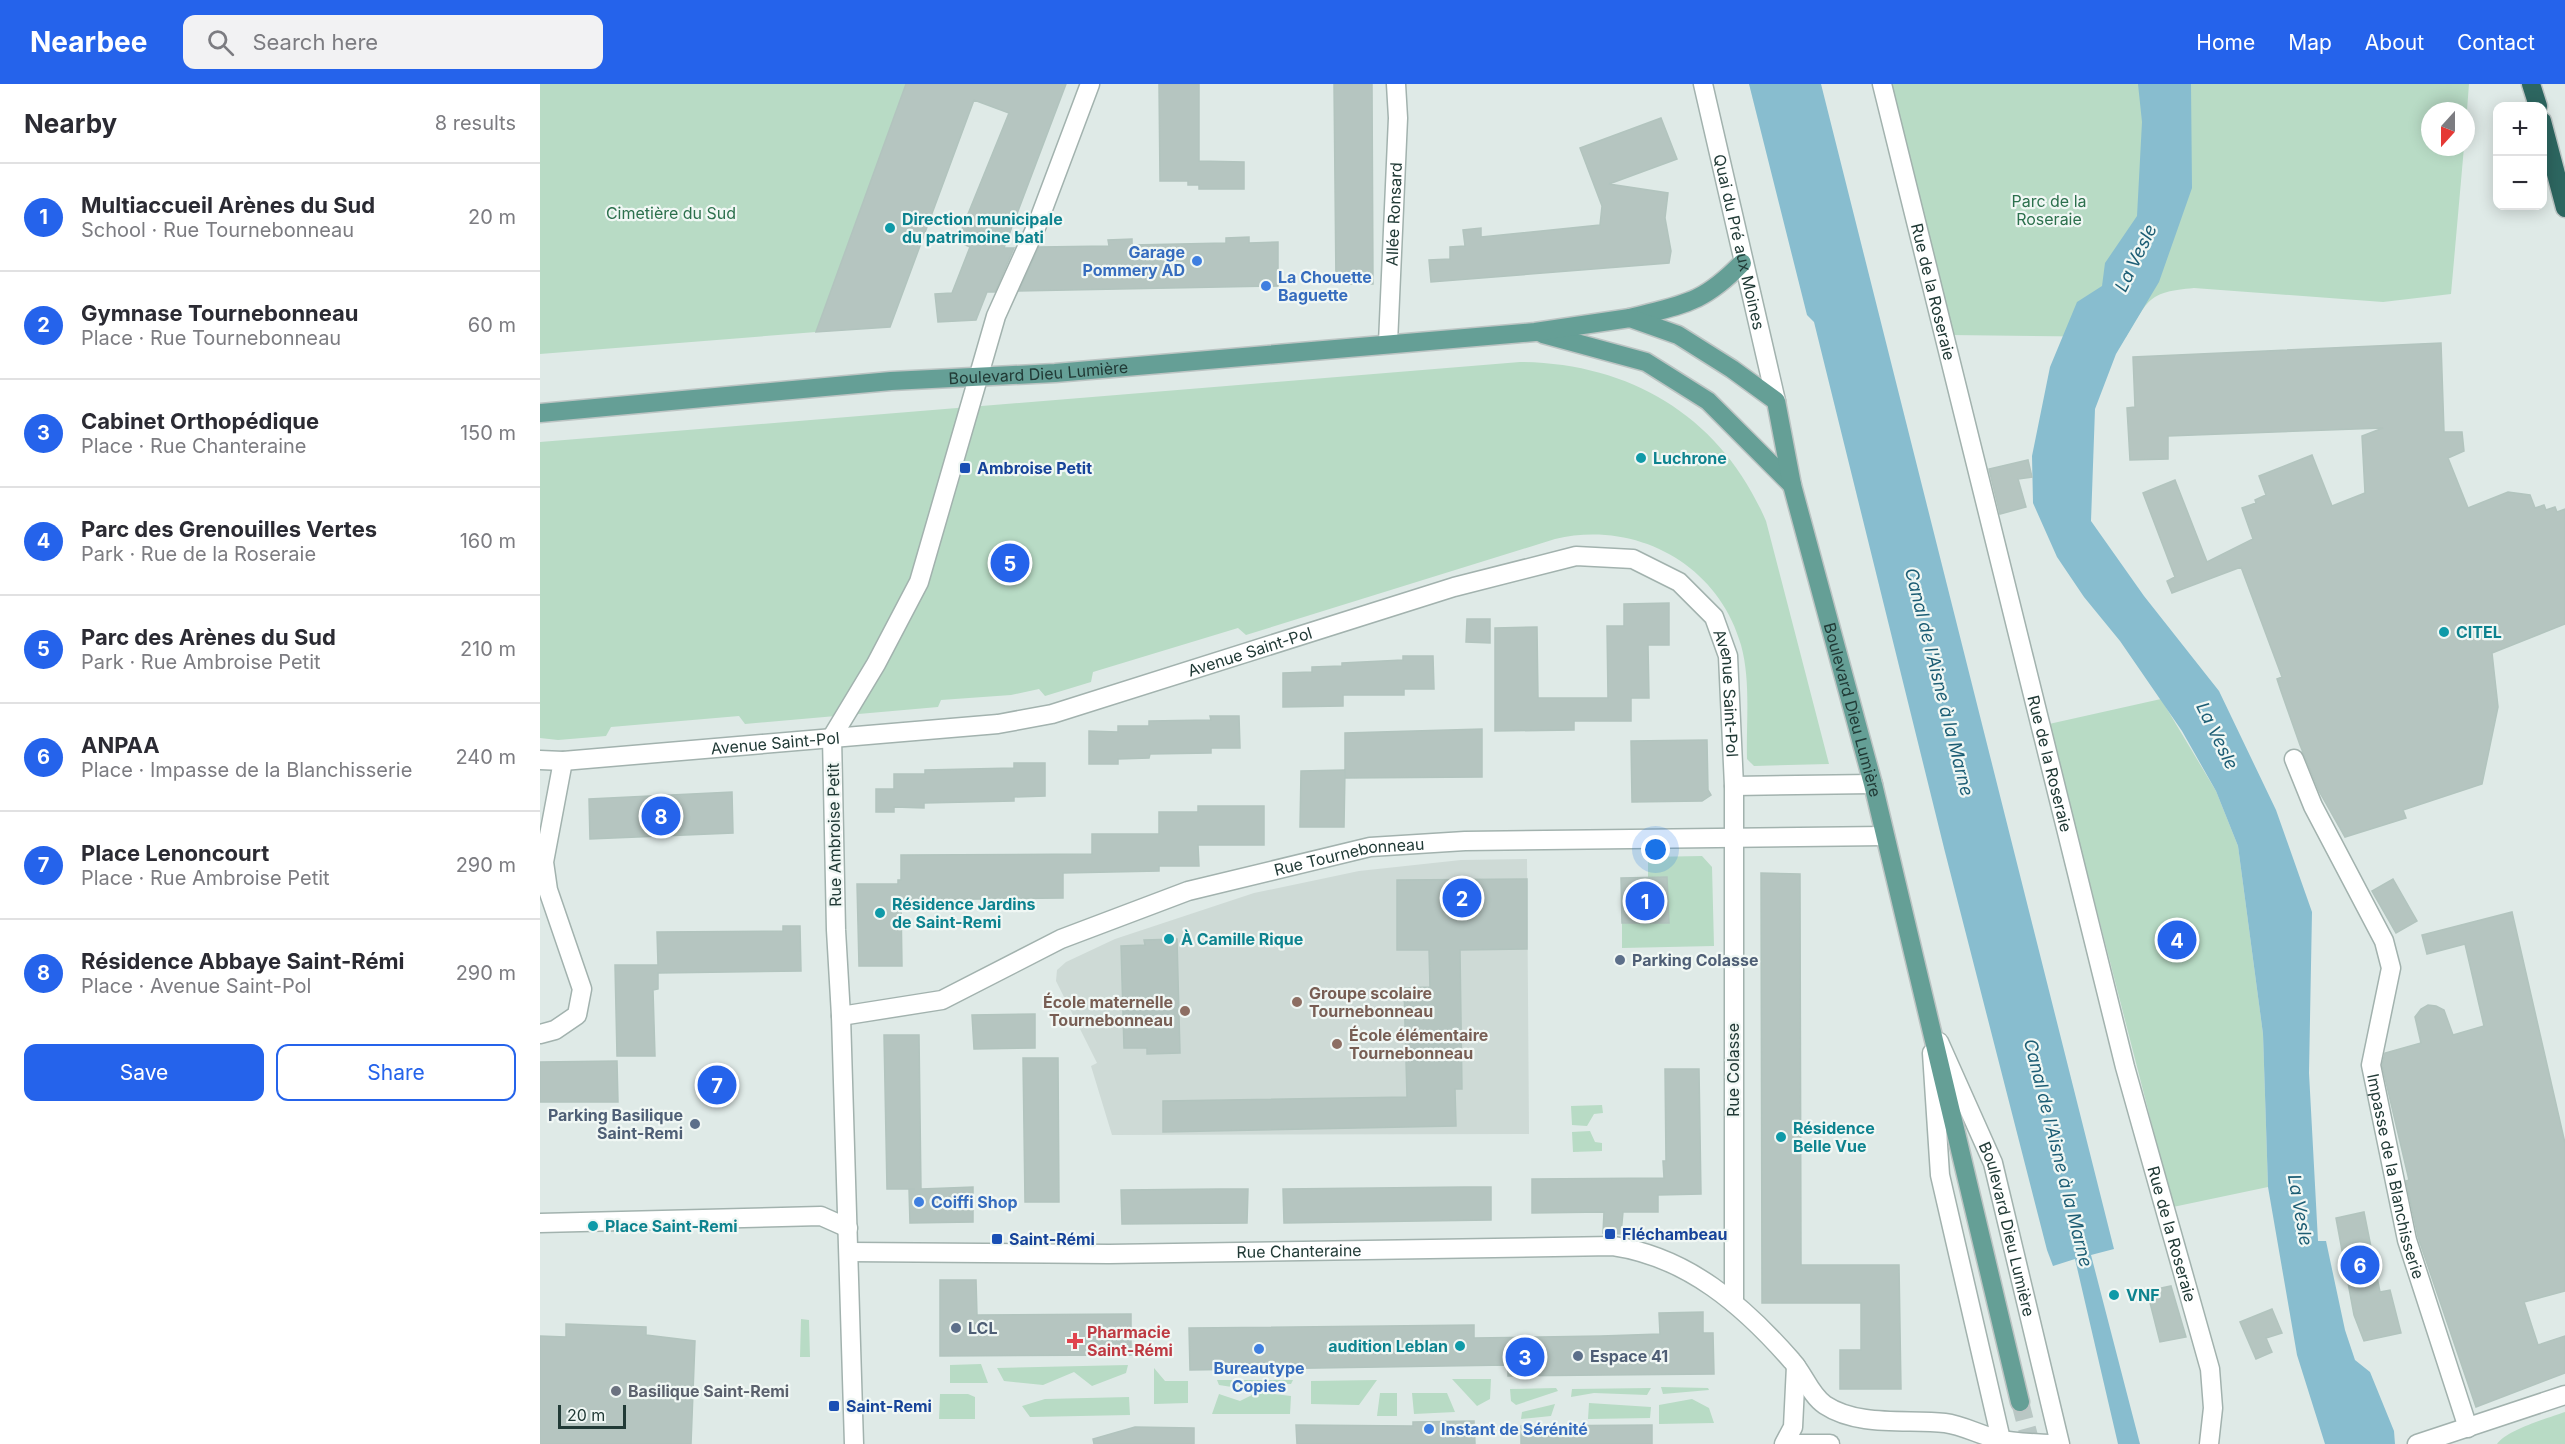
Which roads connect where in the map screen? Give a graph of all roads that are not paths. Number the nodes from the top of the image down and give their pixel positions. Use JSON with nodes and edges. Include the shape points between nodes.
{"nodes":[{"id":1,"x":1090,"y":84,"type":"edge"},
{"id":2,"x":1396,"y":84,"type":"edge"},
{"id":3,"x":1703,"y":84,"type":"edge"},
{"id":4,"x":1882,"y":84,"type":"edge"},
{"id":5,"x":2531,"y":84,"type":"edge"},
{"id":6,"x":2537,"y":102,"type":"edge"},
{"id":7,"x":2547,"y":140,"type":"edge"},
{"id":8,"x":2565,"y":208,"type":"edge"},
{"id":9,"x":1742,"y":263,"type":"junction"},
{"id":10,"x":1630,"y":318,"type":"junction"},
{"id":11,"x":1535,"y":332,"type":"junction"},
{"id":12,"x":1388,"y":343,"type":"junction"},
{"id":13,"x":978,"y":377,"type":"junction"},
{"id":14,"x":1776,"y":401,"type":"junction"},
{"id":15,"x":540,"y":413,"type":"edge"},
{"id":16,"x":1792,"y":485,"type":"junction"},
{"id":17,"x":832,"y":737,"type":"junction"},
{"id":18,"x":2294,"y":759,"type":"dead end"},
{"id":19,"x":540,"y":760,"type":"edge"},
{"id":20,"x":563,"y":761,"type":"junction"},
{"id":21,"x":1873,"y":784,"type":"junction"},
{"id":22,"x":1734,"y":786,"type":"junction"},
{"id":23,"x":1885,"y":836,"type":"junction"},
{"id":24,"x":1732,"y":837,"type":"junction"},
{"id":25,"x":542,"y":861,"type":"edge"},
{"id":26,"x":842,"y":1016,"type":"junction"},
{"id":27,"x":1930,"y":1021,"type":"junction"},
{"id":28,"x":540,"y":1034,"type":"edge"},
{"id":29,"x":540,"y":1223,"type":"edge"},
{"id":30,"x":848,"y":1228,"type":"junction"},
{"id":31,"x":849,"y":1252,"type":"junction"},
{"id":32,"x":1734,"y":1303,"type":"junction"},
{"id":33,"x":1796,"y":1366,"type":"junction"},
{"id":34,"x":2565,"y":1395,"type":"edge"},
{"id":35,"x":2020,"y":1401,"type":"tunnel mouth"},
{"id":36,"x":2468,"y":1428,"type":"junction"},
{"id":37,"x":1996,"y":1443,"type":"edge"},
{"id":38,"x":854,"y":1444,"type":"edge"},
{"id":39,"x":1792,"y":1444,"type":"edge"},
{"id":40,"x":1830,"y":1444,"type":"edge"},
{"id":41,"x":2051,"y":1444,"type":"edge"},
{"id":42,"x":2060,"y":1444,"type":"edge"},
{"id":43,"x":2209,"y":1444,"type":"edge"},
{"id":44,"x":2417,"y":1444,"type":"edge"}],
"edges":[{"from":1,"to":13,"type":"street","via":[[1037,225],[996,316]]},
{"from":2,"to":12,"type":"street","name":"Allée Ronsard","via":[[1398,118]]},
{"from":3,"to":9,"type":"street","name":"Quai du Pré aux Moines"},
{"from":4,"to":43,"type":"street","name":"Rue de la Roseraie","via":[[2125,1066],[2210,1369],[2213,1408]]},
{"from":5,"to":6,"type":"highway"},
{"from":7,"to":8,"type":"highway"},
{"from":9,"to":10,"type":"main road","name":"Boulevard Dieu Lumière","via":[[1707,295]]},
{"from":9,"to":14,"type":"street","name":"Quai du Pré aux Moines"},
{"from":10,"to":11,"type":"main road","name":"Boulevard Dieu Lumière"},
{"from":10,"to":14,"type":"main road","via":[[1678,335]]},
{"from":11,"to":12,"type":"main road","name":"Boulevard Dieu Lumière"},
{"from":11,"to":16,"type":"main road","via":[[1646,362],[1708,401]]},
{"from":12,"to":13,"type":"main road","name":"Boulevard Dieu Lumière"},
{"from":13,"to":15,"type":"main road","name":"Boulevard Dieu Lumière","via":[[891,381]]},
{"from":13,"to":17,"type":"street","via":[[919,582]]},
{"from":14,"to":16,"type":"main road","name":"Boulevard Dieu Lumière"},
{"from":16,"to":21,"type":"main road","name":"Boulevard Dieu Lumière"},
{"from":17,"to":20,"type":"street","name":"Avenue Saint-Pol"},
{"from":17,"to":22,"type":"street","name":"Avenue Saint-Pol","via":[[998,724],[1052,714],[1454,587],[1588,556],[1633,559],[1680,582],[1714,617],[1728,656]]},
{"from":17,"to":26,"type":"street","name":"Rue Ambroise Petit"},
{"from":18,"to":36,"type":"street","name":"Impasse de la Blanchisserie","via":[[2313,806],[2384,941],[2391,968],[2371,1065],[2408,1240]]},
{"from":19,"to":20,"type":"street","name":"Avenue Saint-Pol"},
{"from":20,"to":25,"type":"street"},
{"from":21,"to":22,"type":"street"},
{"from":21,"to":23,"type":"main road","name":"Boulevard Dieu Lumière"},
{"from":22,"to":24,"type":"street","name":"Avenue Saint-Pol"},
{"from":23,"to":24,"type":"street","name":"Rue Tournebonneau"},
{"from":23,"to":27,"type":"main road","name":"Boulevard Dieu Lumière"},
{"from":24,"to":26,"type":"street","name":"Rue Tournebonneau","via":[[1465,840],[1370,847],[1184,892],[1061,939],[942,1000]]},
{"from":24,"to":32,"type":"street","name":"Rue Colasse"},
{"from":25,"to":28,"type":"street","via":[[582,988],[577,1015],[555,1030]]},
{"from":26,"to":30,"type":"street","name":"Rue Ambroise Petit"},
{"from":27,"to":35,"type":"main road","name":"Boulevard Dieu Lumière"},
{"from":27,"to":37,"type":"street","name":"Boulevard Dieu Lumière","via":[[1940,1175]]},
{"from":27,"to":42,"type":"street","name":"Boulevard Dieu Lumière","via":[[1993,1162]]},
{"from":29,"to":30,"type":"street","via":[[821,1216]]},
{"from":30,"to":31,"type":"street","name":"Rue Ambroise Petit"},
{"from":31,"to":32,"type":"street","name":"Rue Chanteraine","via":[[1109,1254],[1613,1246],[1633,1249],[1685,1269]]},
{"from":31,"to":38,"type":"street","name":"Rue Ambroise Petit"},
{"from":32,"to":33,"type":"street","name":"Rue Chanteraine","via":[[1768,1333]]},
{"from":33,"to":37,"type":"street","name":"Rue Chanteraine","via":[[1824,1405],[1853,1417],[1948,1424]]},
{"from":33,"to":39,"type":"street"},
{"from":34,"to":36,"type":"street"},
{"from":36,"to":44,"type":"street"},
{"from":37,"to":41,"type":"street","name":"Rue Chanteraine"},
{"from":39,"to":40,"type":"street"}]}
